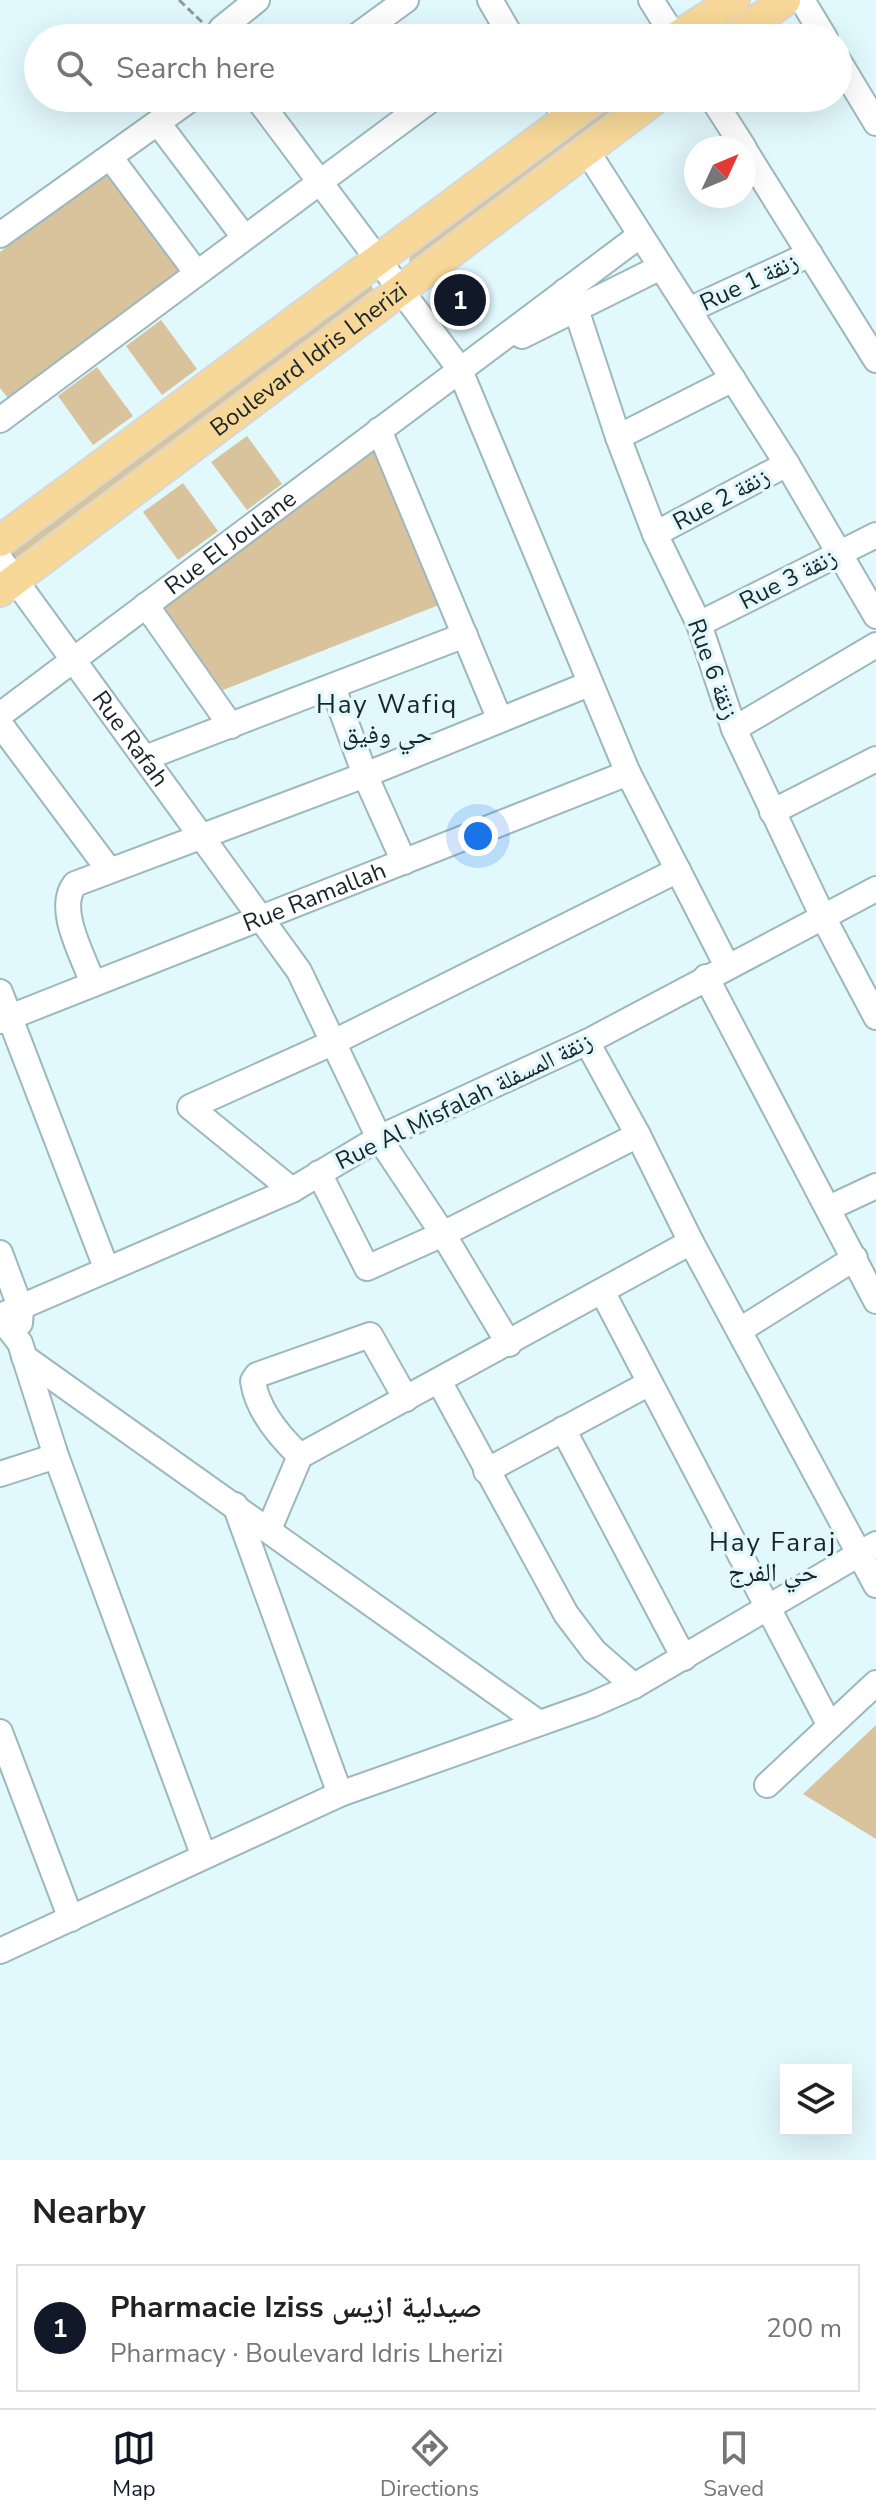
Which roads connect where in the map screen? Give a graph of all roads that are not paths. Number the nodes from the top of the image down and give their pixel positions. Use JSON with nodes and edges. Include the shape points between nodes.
{"nodes":[{"id":1,"x":257,"y":0,"type":"edge"},
{"id":2,"x":406,"y":0,"type":"edge"},
{"id":3,"x":490,"y":0,"type":"edge"},
{"id":4,"x":651,"y":0,"type":"edge"},
{"id":5,"x":785,"y":0,"type":"edge"},
{"id":6,"x":802,"y":0,"type":"edge"},
{"id":7,"x":716,"y":5,"type":"edge"},
{"id":8,"x":231,"y":24,"type":"edge"},
{"id":9,"x":373,"y":24,"type":"edge"},
{"id":10,"x":504,"y":24,"type":"edge"},
{"id":11,"x":666,"y":24,"type":"edge"},
{"id":12,"x":692,"y":24,"type":"edge"},
{"id":13,"x":753,"y":24,"type":"edge"},
{"id":14,"x":817,"y":24,"type":"edge"},
{"id":15,"x":852,"y":83,"type":"edge"},
{"id":16,"x":173,"y":112,"type":"edge"},
{"id":17,"x":272,"y":112,"type":"edge"},
{"id":18,"x":414,"y":112,"type":"edge"},
{"id":19,"x":555,"y":112,"type":"edge"},
{"id":20,"x":638,"y":112,"type":"edge"},
{"id":21,"x":721,"y":112,"type":"edge"},
{"id":22,"x":158,"y":123,"type":"junction"},
{"id":23,"x":876,"y":123,"type":"edge"},
{"id":24,"x":736,"y":136,"type":"edge"},
{"id":25,"x":587,"y":151,"type":"junction"},
{"id":26,"x":110,"y":157,"type":"junction"},
{"id":27,"x":756,"y":167,"type":"edge"},
{"id":28,"x":318,"y":181,"type":"junction"},
{"id":29,"x":0,"y":235,"type":"edge"},
{"id":30,"x":639,"y":236,"type":"junction"},
{"id":31,"x":244,"y":237,"type":"junction"},
{"id":32,"x":810,"y":254,"type":"junction"},
{"id":33,"x":380,"y":259,"type":"junction"},
{"id":34,"x":659,"y":268,"type":"junction"},
{"id":35,"x":196,"y":272,"type":"junction"},
{"id":36,"x":404,"y":290,"type":"junction"},
{"id":37,"x":571,"y":300,"type":"junction"},
{"id":38,"x":689,"y":310,"type":"junction"},
{"id":39,"x":867,"y":325,"type":"edge"},
{"id":40,"x":876,"y":360,"type":"edge"},
{"id":41,"x":459,"y":368,"type":"junction"},
{"id":42,"x":733,"y":379,"type":"junction"},
{"id":43,"x":2,"y":413,"type":"edge"},
{"id":44,"x":379,"y":430,"type":"junction"},
{"id":45,"x":618,"y":437,"type":"junction"},
{"id":46,"x":787,"y":464,"type":"junction"},
{"id":47,"x":655,"y":534,"type":"junction"},
{"id":48,"x":876,"y":535,"type":"edge"},
{"id":49,"x":0,"y":541,"type":"edge"},
{"id":50,"x":841,"y":552,"type":"junction"},
{"id":51,"x":5,"y":577,"type":"edge"},
{"id":52,"x":146,"y":605,"type":"junction"},
{"id":53,"x":876,"y":616,"type":"edge"},
{"id":54,"x":699,"y":624,"type":"junction"},
{"id":55,"x":465,"y":635,"type":"junction"},
{"id":56,"x":876,"y":645,"type":"edge"},
{"id":57,"x":74,"y":661,"type":"junction"},
{"id":58,"x":589,"y":684,"type":"junction"},
{"id":59,"x":333,"y":687,"type":"junction"},
{"id":60,"x":0,"y":715,"type":"edge"},
{"id":61,"x":500,"y":720,"type":"junction"},
{"id":62,"x":0,"y":724,"type":"edge"},
{"id":63,"x":231,"y":726,"type":"junction"},
{"id":64,"x":734,"y":729,"type":"junction"},
{"id":65,"x":145,"y":758,"type":"junction"},
{"id":66,"x":876,"y":759,"type":"edge"},
{"id":67,"x":628,"y":773,"type":"junction"},
{"id":68,"x":365,"y":775,"type":"junction"},
{"id":69,"x":772,"y":812,"type":"junction"},
{"id":70,"x":201,"y":835,"type":"junction"},
{"id":71,"x":404,"y":862,"type":"junction"},
{"id":72,"x":109,"y":870,"type":"junction"},
{"id":73,"x":678,"y":870,"type":"junction"},
{"id":74,"x":876,"y":889,"type":"edge"},
{"id":75,"x":822,"y":915,"type":"junction"},
{"id":76,"x":261,"y":919,"type":"junction"},
{"id":77,"x":716,"y":971,"type":"junction"},
{"id":78,"x":93,"y":984,"type":"junction"},
{"id":79,"x":0,"y":992,"type":"edge"},
{"id":80,"x":876,"y":1017,"type":"edge"},
{"id":81,"x":5,"y":1019,"type":"edge"},
{"id":82,"x":587,"y":1042,"type":"junction"},
{"id":83,"x":332,"y":1043,"type":"junction"},
{"id":84,"x":638,"y":1135,"type":"junction"},
{"id":85,"x":379,"y":1138,"type":"junction"},
{"id":86,"x":319,"y":1173,"type":"junction"},
{"id":87,"x":876,"y":1186,"type":"edge"},
{"id":88,"x":292,"y":1190,"type":"junction"},
{"id":89,"x":829,"y":1208,"type":"junction"},
{"id":90,"x":443,"y":1234,"type":"junction"},
{"id":91,"x":691,"y":1242,"type":"junction"},
{"id":92,"x":0,"y":1253,"type":"edge"},
{"id":93,"x":855,"y":1258,"type":"junction"},
{"id":94,"x":107,"y":1270,"type":"junction"},
{"id":95,"x":603,"y":1293,"type":"junction"},
{"id":96,"x":876,"y":1301,"type":"edge"},
{"id":97,"x":7,"y":1314,"type":"edge"},
{"id":98,"x":740,"y":1330,"type":"junction"},
{"id":99,"x":509,"y":1344,"type":"junction"},
{"id":100,"x":22,"y":1350,"type":"junction"},
{"id":101,"x":439,"y":1381,"type":"junction"},
{"id":102,"x":648,"y":1384,"type":"junction"},
{"id":103,"x":406,"y":1399,"type":"junction"},
{"id":104,"x":563,"y":1429,"type":"junction"},
{"id":105,"x":56,"y":1456,"type":"junction"},
{"id":106,"x":300,"y":1456,"type":"junction"},
{"id":107,"x":486,"y":1471,"type":"junction"},
{"id":108,"x":0,"y":1474,"type":"edge"},
{"id":109,"x":235,"y":1505,"type":"junction"},
{"id":110,"x":269,"y":1529,"type":"junction"},
{"id":111,"x":868,"y":1549,"type":"edge"},
{"id":112,"x":876,"y":1585,"type":"edge"},
{"id":113,"x":767,"y":1609,"type":"junction"},
{"id":114,"x":684,"y":1658,"type":"junction"},
{"id":115,"x":876,"y":1683,"type":"edge"},
{"id":116,"x":634,"y":1686,"type":"junction"},
{"id":117,"x":539,"y":1723,"type":"junction"},
{"id":118,"x":830,"y":1726,"type":"junction"},
{"id":119,"x":1,"y":1740,"type":"edge"},
{"id":120,"x":767,"y":1785,"type":"dead end"},
{"id":121,"x":340,"y":1794,"type":"junction"},
{"id":122,"x":203,"y":1854,"type":"junction"},
{"id":123,"x":71,"y":1919,"type":"junction"},
{"id":124,"x":0,"y":1951,"type":"edge"}],
"edges":[{"from":1,"to":8,"type":"street"},
{"from":2,"to":9,"type":"street"},
{"from":3,"to":10,"type":"street"},
{"from":4,"to":11,"type":"street"},
{"from":5,"to":13,"type":"main road"},
{"from":6,"to":14,"type":"street"},
{"from":7,"to":12,"type":"main road"},
{"from":15,"to":23,"type":"street"},
{"from":16,"to":22,"type":"street"},
{"from":17,"to":28,"type":"street"},
{"from":18,"to":28,"type":"street"},
{"from":19,"to":33,"type":"main road","name":"Boulevard Idris Lherizi"},
{"from":20,"to":25,"type":"main road","name":"Boulevard Idris Lherizi"},
{"from":21,"to":24,"type":"street"},
{"from":22,"to":26,"type":"street"},
{"from":22,"to":31,"type":"street"},
{"from":25,"to":30,"type":"street"},
{"from":25,"to":36,"type":"main road","name":"Boulevard Idris Lherizi"},
{"from":26,"to":29,"type":"street"},
{"from":26,"to":35,"type":"street"},
{"from":27,"to":32,"type":"street"},
{"from":28,"to":31,"type":"street"},
{"from":28,"to":33,"type":"street"},
{"from":30,"to":34,"type":"street"},
{"from":30,"to":37,"type":"street"},
{"from":31,"to":35,"type":"street"},
{"from":32,"to":38,"type":"street","name":"Rue 1 زنقة"},
{"from":32,"to":39,"type":"street"},
{"from":33,"to":36,"type":"street"},
{"from":33,"to":49,"type":"main road","name":"Boulevard Idris Lherizi"},
{"from":34,"to":37,"type":"street"},
{"from":34,"to":38,"type":"street"},
{"from":35,"to":43,"type":"street"},
{"from":36,"to":41,"type":"street"},
{"from":36,"to":51,"type":"main road","name":"Boulevard Idris Lherizi"},
{"from":37,"to":41,"type":"street","name":"Rue El Joulane"},
{"from":37,"to":45,"type":"street","name":"Rue 6 زنقة"},
{"from":38,"to":42,"type":"street"},
{"from":39,"to":40,"type":"street"},
{"from":41,"to":44,"type":"street","name":"Rue El Joulane"},
{"from":41,"to":58,"type":"street"},
{"from":42,"to":45,"type":"street"},
{"from":42,"to":46,"type":"street"},
{"from":44,"to":52,"type":"street","name":"Rue El Joulane"},
{"from":44,"to":55,"type":"street"},
{"from":45,"to":47,"type":"street","name":"Rue 6 زنقة"},
{"from":46,"to":47,"type":"street","name":"Rue 2 زنقة"},
{"from":46,"to":50,"type":"street"},
{"from":47,"to":54,"type":"street","name":"Rue 6 زنقة"},
{"from":48,"to":50,"type":"street","name":"Rue 3 زنقة"},
{"from":50,"to":53,"type":"street"},
{"from":50,"to":54,"type":"street","name":"Rue 3 زنقة"},
{"from":51,"to":57,"type":"street","name":"Rue Rafah"},
{"from":52,"to":57,"type":"street","name":"Rue El Joulane"},
{"from":52,"to":63,"type":"street"},
{"from":54,"to":64,"type":"street","name":"Rue 6 زنقة"},
{"from":55,"to":59,"type":"street"},
{"from":55,"to":61,"type":"street"},
{"from":56,"to":64,"type":"street"},
{"from":57,"to":60,"type":"street","name":"Rue El Joulane"},
{"from":57,"to":65,"type":"street","name":"Rue Rafah"},
{"from":58,"to":61,"type":"street"},
{"from":58,"to":67,"type":"street"},
{"from":59,"to":63,"type":"street"},
{"from":59,"to":68,"type":"street"},
{"from":61,"to":68,"type":"street"},
{"from":62,"to":72,"type":"street"},
{"from":63,"to":65,"type":"street"},
{"from":64,"to":69,"type":"street","name":"Rue 6 زنقة"},
{"from":65,"to":70,"type":"street","name":"Rue Rafah"},
{"from":66,"to":69,"type":"street"},
{"from":67,"to":71,"type":"street","name":"Rue Ramallah"},
{"from":67,"to":73,"type":"street"},
{"from":68,"to":70,"type":"street"},
{"from":68,"to":71,"type":"street"},
{"from":69,"to":75,"type":"street","name":"Rue 6 زنقة"},
{"from":70,"to":72,"type":"street"},
{"from":70,"to":76,"type":"street","name":"Rue Rafah"},
{"from":71,"to":76,"type":"street","name":"Rue Ramallah"},
{"from":72,"to":78,"type":"street","via":[[75,884],[67,900]]},
{"from":73,"to":77,"type":"street"},
{"from":73,"to":83,"type":"street"},
{"from":74,"to":75,"type":"street","name":"Rue Al Misfalah زنقة المسفلة"},
{"from":75,"to":77,"type":"street","name":"Rue Al Misfalah زنقة المسفلة"},
{"from":75,"to":80,"type":"street","name":"Rue 6 زنقة"},
{"from":76,"to":78,"type":"street","name":"Rue Ramallah"},
{"from":76,"to":83,"type":"street","name":"Rue Rafah","via":[[299,971]]},
{"from":77,"to":82,"type":"street","name":"Rue Al Misfalah زنقة المسفلة"},
{"from":77,"to":89,"type":"street"},
{"from":78,"to":81,"type":"street","name":"Rue Ramallah"},
{"from":79,"to":81,"type":"street"},
{"from":81,"to":94,"type":"street"},
{"from":82,"to":84,"type":"street"},
{"from":82,"to":85,"type":"street","name":"Rue Al Misfalah زنقة المسفلة"},
{"from":83,"to":85,"type":"street","name":"Rue Rafah"},
{"from":83,"to":88,"type":"street","via":[[190,1107]]},
{"from":84,"to":90,"type":"street"},
{"from":84,"to":91,"type":"street"},
{"from":85,"to":86,"type":"street","name":"Rue Al Misfalah زنقة المسفلة"},
{"from":85,"to":90,"type":"street","name":"Rue Rafah"},
{"from":86,"to":88,"type":"street","name":"Rue Al Misfalah زنقة المسفلة"},
{"from":86,"to":90,"type":"street","via":[[367,1268]]},
{"from":87,"to":89,"type":"street"},
{"from":88,"to":94,"type":"street","name":"Rue Al Misfalah زنقة المسفلة"},
{"from":89,"to":93,"type":"street"},
{"from":90,"to":99,"type":"street","name":"Rue Rafah"},
{"from":91,"to":95,"type":"street"},
{"from":91,"to":98,"type":"street"},
{"from":92,"to":97,"type":"street"},
{"from":93,"to":96,"type":"street"},
{"from":93,"to":98,"type":"street"},
{"from":94,"to":97,"type":"street","name":"Rue Al Misfalah زنقة المسفلة"},
{"from":95,"to":99,"type":"street"},
{"from":95,"to":102,"type":"street"},
{"from":97,"to":100,"type":"street"},
{"from":98,"to":111,"type":"street"},
{"from":99,"to":101,"type":"street"},
{"from":100,"to":105,"type":"street"},
{"from":100,"to":109,"type":"street"},
{"from":101,"to":103,"type":"street"},
{"from":101,"to":107,"type":"street"},
{"from":102,"to":104,"type":"street"},
{"from":102,"to":113,"type":"street"},
{"from":103,"to":106,"type":"street"},
{"from":103,"to":106,"type":"street","via":[[370,1335],[257,1375],[254,1390],[279,1436]]},
{"from":104,"to":107,"type":"street"},
{"from":104,"to":114,"type":"street"},
{"from":105,"to":108,"type":"street"},
{"from":105,"to":122,"type":"street"},
{"from":106,"to":110,"type":"street"},
{"from":107,"to":116,"type":"street","via":[[566,1614],[594,1651]]},
{"from":109,"to":110,"type":"street"},
{"from":109,"to":121,"type":"street"},
{"from":110,"to":117,"type":"street"},
{"from":111,"to":112,"type":"street"},
{"from":111,"to":113,"type":"street"},
{"from":113,"to":114,"type":"street"},
{"from":113,"to":118,"type":"street"},
{"from":114,"to":116,"type":"street"},
{"from":115,"to":118,"type":"street"},
{"from":116,"to":117,"type":"street"},
{"from":117,"to":121,"type":"street"},
{"from":118,"to":120,"type":"street"},
{"from":119,"to":123,"type":"street"},
{"from":121,"to":122,"type":"street"},
{"from":122,"to":123,"type":"street"},
{"from":123,"to":124,"type":"street"}]}
